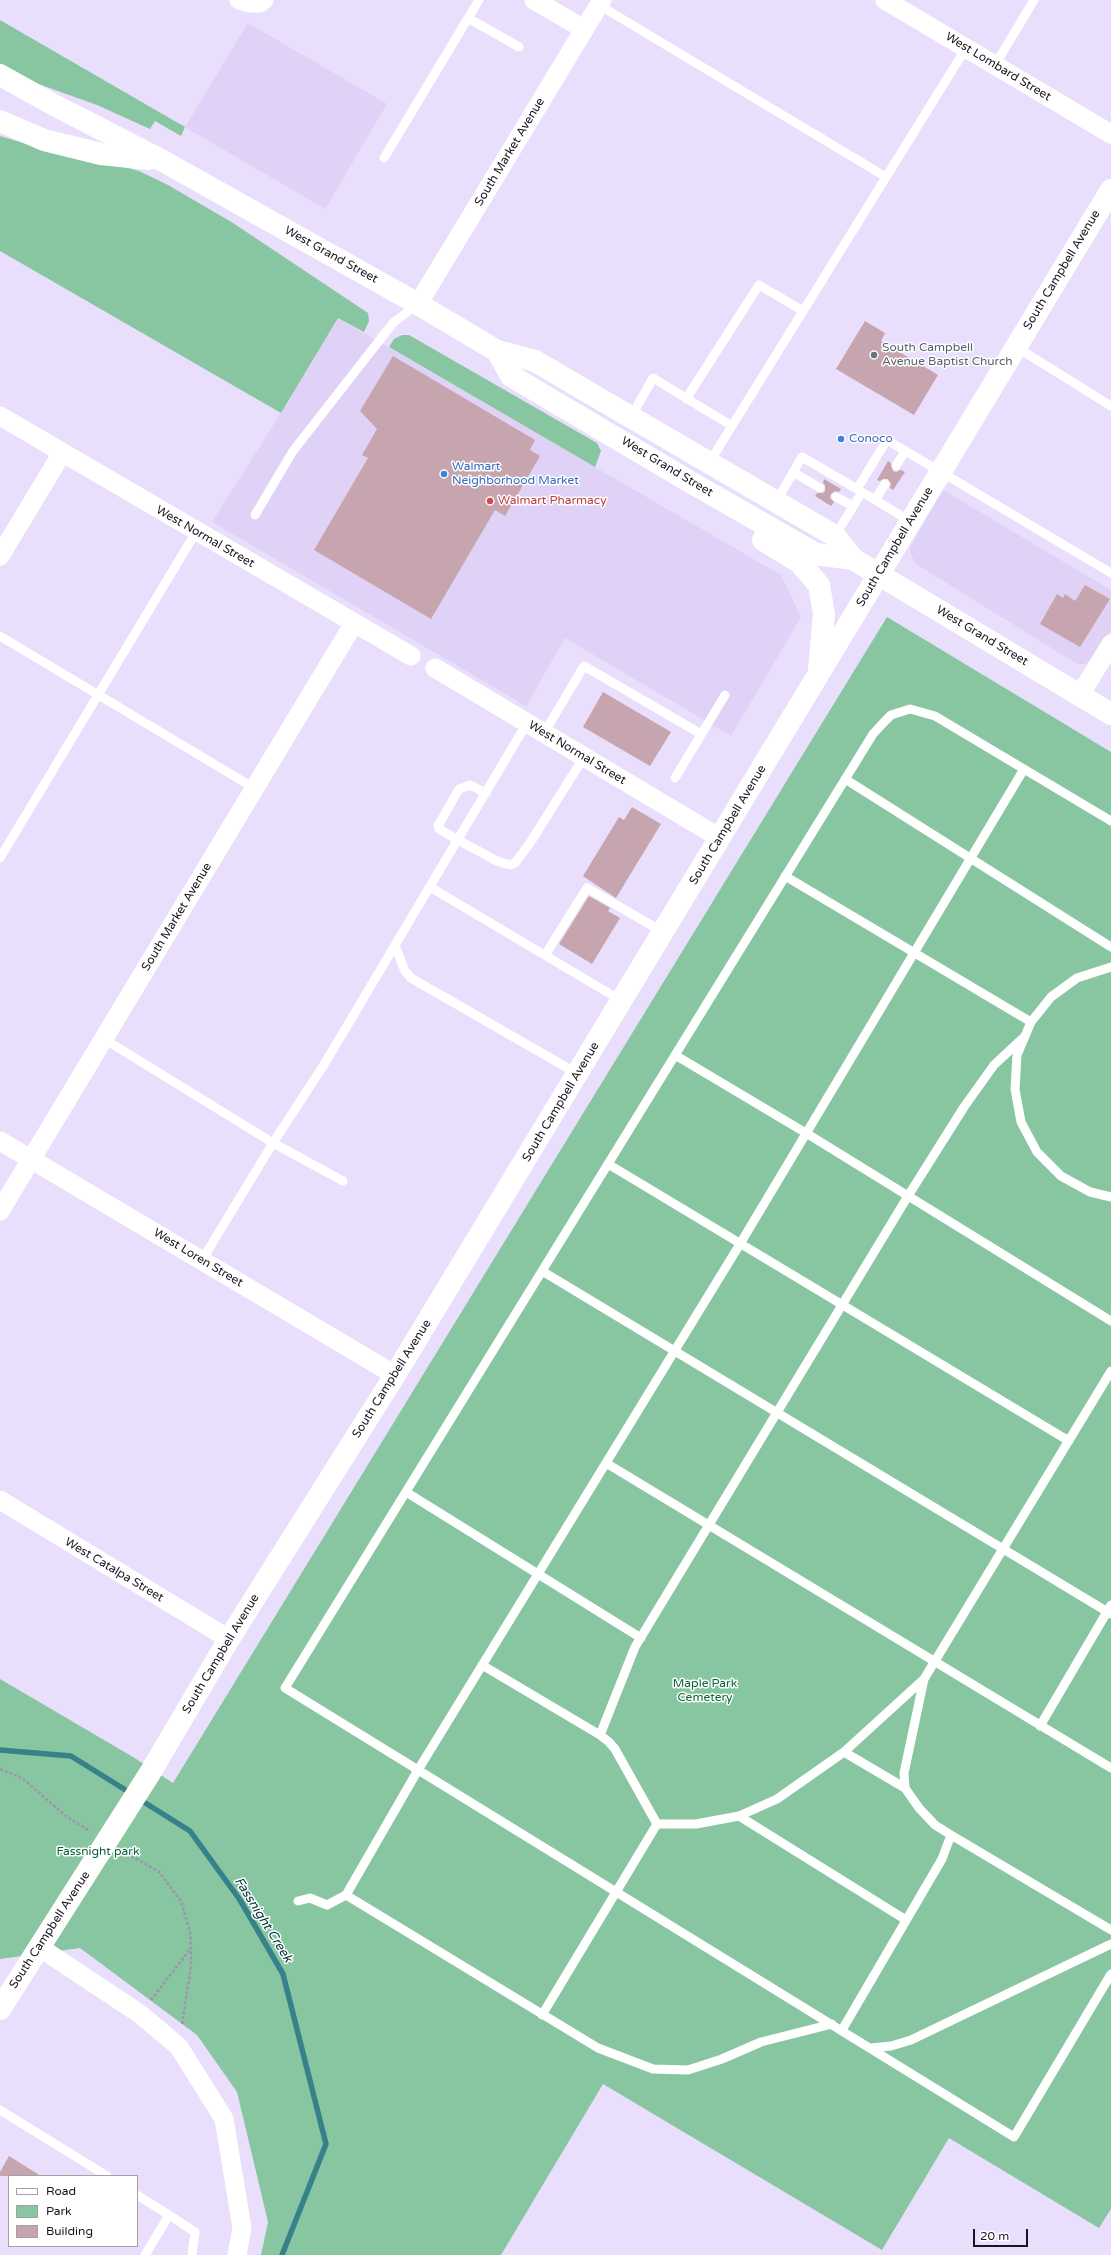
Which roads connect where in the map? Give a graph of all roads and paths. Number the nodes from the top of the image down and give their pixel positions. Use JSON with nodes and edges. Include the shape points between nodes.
{"nodes":[{"id":1,"x":239,"y":0,"type":"edge"},
{"id":2,"x":478,"y":0,"type":"edge"},
{"id":3,"x":534,"y":0,"type":"edge"},
{"id":4,"x":885,"y":0,"type":"edge"},
{"id":5,"x":1034,"y":0,"type":"edge"},
{"id":6,"x":262,"y":2,"type":"edge"},
{"id":7,"x":601,"y":3,"type":"edge"},
{"id":8,"x":468,"y":18,"type":"junction"},
{"id":9,"x":584,"y":29,"type":"junction"},
{"id":10,"x":519,"y":47,"type":"dead end"},
{"id":11,"x":966,"y":48,"type":"junction"},
{"id":12,"x":995,"y":65,"type":"junction"},
{"id":13,"x":0,"y":75,"type":"edge"},
{"id":14,"x":0,"y":121,"type":"edge"},
{"id":15,"x":1111,"y":134,"type":"edge"},
{"id":16,"x":384,"y":158,"type":"dead end"},
{"id":17,"x":163,"y":161,"type":"junction"},
{"id":18,"x":886,"y":177,"type":"junction"},
{"id":19,"x":1108,"y":200,"type":"edge"},
{"id":20,"x":418,"y":304,"type":"junction"},
{"id":21,"x":803,"y":311,"type":"junction"},
{"id":22,"x":1016,"y":347,"type":"junction"},
{"id":23,"x":497,"y":351,"type":"junction"},
{"id":24,"x":686,"y":399,"type":"junction"},
{"id":25,"x":1111,"y":406,"type":"edge"},
{"id":26,"x":0,"y":416,"type":"edge"},
{"id":27,"x":631,"y":417,"type":"junction"},
{"id":28,"x":732,"y":426,"type":"junction"},
{"id":29,"x":905,"y":451,"type":"junction"},
{"id":30,"x":62,"y":454,"type":"junction"},
{"id":31,"x":709,"y":463,"type":"junction"},
{"id":32,"x":896,"y":466,"type":"dead end"},
{"id":33,"x":793,"y":472,"type":"junction"},
{"id":34,"x":940,"y":473,"type":"junction"},
{"id":35,"x":885,"y":484,"type":"dead end"},
{"id":36,"x":820,"y":488,"type":"dead end"},
{"id":37,"x":859,"y":490,"type":"junction"},
{"id":38,"x":836,"y":497,"type":"dead end"},
{"id":39,"x":722,"y":500,"type":"junction"},
{"id":40,"x":875,"y":500,"type":"junction"},
{"id":41,"x":776,"y":502,"type":"junction"},
{"id":42,"x":853,"y":506,"type":"junction"},
{"id":43,"x":255,"y":515,"type":"dead end"},
{"id":44,"x":910,"y":521,"type":"junction"},
{"id":45,"x":196,"y":532,"type":"junction"},
{"id":46,"x":835,"y":536,"type":"junction"},
{"id":47,"x":0,"y":556,"type":"edge"},
{"id":48,"x":853,"y":559,"type":"junction"},
{"id":49,"x":1111,"y":573,"type":"edge"},
{"id":50,"x":878,"y":574,"type":"junction"},
{"id":51,"x":354,"y":623,"type":"junction"},
{"id":52,"x":0,"y":636,"type":"edge"},
{"id":53,"x":1111,"y":644,"type":"edge"},
{"id":54,"x":411,"y":656,"type":"dead end"},
{"id":55,"x":435,"y":668,"type":"dead end"},
{"id":56,"x":818,"y":676,"type":"junction"},
{"id":57,"x":99,"y":694,"type":"junction"},
{"id":58,"x":1080,"y":694,"type":"junction"},
{"id":59,"x":725,"y":695,"type":"dead end"},
{"id":60,"x":1111,"y":714,"type":"edge"},
{"id":61,"x":528,"y":723,"type":"junction"},
{"id":62,"x":544,"y":733,"type":"junction"},
{"id":63,"x":701,"y":734,"type":"junction"},
{"id":64,"x":584,"y":757,"type":"junction"},
{"id":65,"x":1024,"y":770,"type":"junction"},
{"id":66,"x":675,"y":778,"type":"dead end"},
{"id":67,"x":845,"y":779,"type":"junction"},
{"id":68,"x":254,"y":788,"type":"junction"},
{"id":69,"x":486,"y":793,"type":"junction"},
{"id":70,"x":1111,"y":821,"type":"edge"},
{"id":71,"x":720,"y":838,"type":"junction"},
{"id":72,"x":458,"y":840,"type":"junction"},
{"id":73,"x":0,"y":858,"type":"edge"},
{"id":74,"x":971,"y":858,"type":"junction"},
{"id":75,"x":785,"y":876,"type":"junction"},
{"id":76,"x":430,"y":887,"type":"junction"},
{"id":77,"x":664,"y":932,"type":"junction"},
{"id":78,"x":395,"y":946,"type":"junction"},
{"id":79,"x":1111,"y":947,"type":"edge"},
{"id":80,"x":914,"y":953,"type":"junction"},
{"id":81,"x":545,"y":955,"type":"junction"},
{"id":82,"x":1111,"y":967,"type":"edge"},
{"id":83,"x":622,"y":1001,"type":"junction"},
{"id":84,"x":1031,"y":1022,"type":"junction"},
{"id":85,"x":1023,"y":1038,"type":"junction"},
{"id":86,"x":104,"y":1039,"type":"junction"},
{"id":87,"x":675,"y":1055,"type":"junction"},
{"id":88,"x":578,"y":1074,"type":"junction"},
{"id":89,"x":806,"y":1133,"type":"junction"},
{"id":90,"x":0,"y":1140,"type":"edge"},
{"id":91,"x":273,"y":1143,"type":"junction"},
{"id":92,"x":31,"y":1159,"type":"junction"},
{"id":93,"x":608,"y":1164,"type":"junction"},
{"id":94,"x":343,"y":1182,"type":"dead end"},
{"id":95,"x":908,"y":1196,"type":"junction"},
{"id":96,"x":1111,"y":1197,"type":"edge"},
{"id":97,"x":0,"y":1211,"type":"edge"},
{"id":98,"x":740,"y":1244,"type":"junction"},
{"id":99,"x":202,"y":1260,"type":"junction"},
{"id":100,"x":542,"y":1271,"type":"junction"},
{"id":101,"x":842,"y":1305,"type":"junction"},
{"id":102,"x":1111,"y":1321,"type":"edge"},
{"id":103,"x":675,"y":1350,"type":"junction"},
{"id":104,"x":1111,"y":1371,"type":"edge"},
{"id":105,"x":396,"y":1375,"type":"junction"},
{"id":106,"x":777,"y":1413,"type":"junction"},
{"id":107,"x":1069,"y":1441,"type":"junction"},
{"id":108,"x":606,"y":1463,"type":"junction"},
{"id":109,"x":406,"y":1492,"type":"junction"},
{"id":110,"x":0,"y":1500,"type":"edge"},
{"id":111,"x":709,"y":1525,"type":"junction"},
{"id":112,"x":1003,"y":1550,"type":"junction"},
{"id":113,"x":538,"y":1574,"type":"junction"},
{"id":114,"x":1110,"y":1610,"type":"edge"},
{"id":115,"x":641,"y":1638,"type":"junction"},
{"id":116,"x":229,"y":1639,"type":"junction"},
{"id":117,"x":935,"y":1662,"type":"junction"},
{"id":118,"x":482,"y":1665,"type":"junction"},
{"id":119,"x":924,"y":1679,"type":"junction"},
{"id":120,"x":1040,"y":1726,"type":"junction"},
{"id":121,"x":600,"y":1734,"type":"junction"},
{"id":122,"x":844,"y":1752,"type":"junction"},
{"id":123,"x":1111,"y":1768,"type":"edge"},
{"id":124,"x":0,"y":1769,"type":"edge"},
{"id":125,"x":418,"y":1770,"type":"junction"},
{"id":126,"x":905,"y":1788,"type":"junction"},
{"id":127,"x":739,"y":1816,"type":"junction"},
{"id":128,"x":657,"y":1824,"type":"junction"},
{"id":129,"x":93,"y":1833,"type":"dead end"},
{"id":130,"x":951,"y":1836,"type":"junction"},
{"id":131,"x":119,"y":1848,"type":"dead end"},
{"id":132,"x":616,"y":1891,"type":"junction"},
{"id":133,"x":346,"y":1895,"type":"junction"},
{"id":134,"x":298,"y":1901,"type":"dead end"},
{"id":135,"x":906,"y":1920,"type":"junction"},
{"id":136,"x":1111,"y":1930,"type":"edge"},
{"id":137,"x":1111,"y":1944,"type":"edge"},
{"id":138,"x":39,"y":1946,"type":"junction"},
{"id":139,"x":191,"y":1948,"type":"junction"},
{"id":140,"x":1111,"y":1974,"type":"edge"},
{"id":141,"x":3,"y":1997,"type":"edge"},
{"id":142,"x":140,"y":2014,"type":"junction"},
{"id":143,"x":542,"y":2015,"type":"junction"},
{"id":144,"x":832,"y":2024,"type":"junction"},
{"id":145,"x":842,"y":2030,"type":"junction"},
{"id":146,"x":179,"y":2047,"type":"junction"},
{"id":147,"x":871,"y":2048,"type":"junction"},
{"id":148,"x":0,"y":2110,"type":"edge"},
{"id":149,"x":105,"y":2175,"type":"edge"},
{"id":150,"x":138,"y":2196,"type":"edge"},
{"id":151,"x":169,"y":2215,"type":"junction"},
{"id":152,"x":145,"y":2255,"type":"edge"},
{"id":153,"x":192,"y":2255,"type":"edge"},
{"id":154,"x":237,"y":2255,"type":"edge"}],
"edges":[{"from":1,"to":6,"type":"street","via":[[249,3]]},
{"from":2,"to":8,"type":"lane"},
{"from":3,"to":9,"type":"street"},
{"from":4,"to":11,"type":"street","name":"West Lombard Street"},
{"from":5,"to":12,"type":"lane"},
{"from":7,"to":9,"type":"street","name":"South Market Avenue"},
{"from":7,"to":18,"type":"lane"},
{"from":8,"to":10,"type":"lane"},
{"from":8,"to":16,"type":"lane"},
{"from":9,"to":20,"type":"street","name":"South Market Avenue"},
{"from":11,"to":12,"type":"street","name":"West Lombard Street"},
{"from":11,"to":18,"type":"lane"},
{"from":12,"to":15,"type":"street","name":"West Lombard Street"},
{"from":13,"to":17,"type":"main road","name":"West Grand Street"},
{"from":14,"to":17,"type":"main road","name":"West Grand Street","via":[[44,140],[80,149]]},
{"from":17,"to":20,"type":"main road","name":"West Grand Street"},
{"from":18,"to":21,"type":"lane"},
{"from":19,"to":22,"type":"main road","name":"South Campbell Avenue"},
{"from":20,"to":23,"type":"main road","name":"West Grand Street"},
{"from":20,"to":43,"type":"lane","via":[[393,323],[293,451]]},
{"from":21,"to":24,"type":"lane","via":[[759,285]]},
{"from":21,"to":28,"type":"lane"},
{"from":22,"to":25,"type":"lane"},
{"from":22,"to":34,"type":"main road","name":"South Campbell Avenue"},
{"from":23,"to":27,"type":"main road","name":"West Grand Street","via":[[535,361]]},
{"from":23,"to":39,"type":"main road","name":"West Grand Street","via":[[511,376]]},
{"from":24,"to":27,"type":"lane","via":[[653,378]]},
{"from":24,"to":28,"type":"lane"},
{"from":26,"to":30,"type":"street","name":"West Normal Street"},
{"from":27,"to":31,"type":"main road","name":"West Grand Street"},
{"from":28,"to":31,"type":"lane"},
{"from":29,"to":32,"type":"lane"},
{"from":29,"to":34,"type":"lane"},
{"from":29,"to":37,"type":"lane","via":[[887,440]]},
{"from":30,"to":45,"type":"street","name":"West Normal Street"},
{"from":30,"to":47,"type":"street"},
{"from":31,"to":41,"type":"main road","name":"West Grand Street"},
{"from":33,"to":36,"type":"lane"},
{"from":33,"to":37,"type":"lane","via":[[802,457]]},
{"from":33,"to":41,"type":"lane"},
{"from":34,"to":44,"type":"main road","name":"South Campbell Avenue"},
{"from":34,"to":49,"type":"lane"},
{"from":35,"to":40,"type":"lane"},
{"from":37,"to":40,"type":"lane"},
{"from":37,"to":42,"type":"lane"},
{"from":38,"to":42,"type":"lane"},
{"from":39,"to":48,"type":"main road","name":"West Grand Street","via":[[816,554]]},
{"from":39,"to":56,"type":"main road","via":[[735,523],[799,562],[819,585],[824,614]]},
{"from":40,"to":44,"type":"lane"},
{"from":41,"to":46,"type":"main road","name":"West Grand Street"},
{"from":42,"to":46,"type":"lane"},
{"from":44,"to":50,"type":"main road","name":"South Campbell Avenue"},
{"from":45,"to":51,"type":"street","name":"West Normal Street"},
{"from":45,"to":57,"type":"lane"},
{"from":46,"to":48,"type":"main road","name":"West Grand Street"},
{"from":48,"to":50,"type":"main road","name":"West Grand Street"},
{"from":50,"to":56,"type":"main road","name":"South Campbell Avenue"},
{"from":50,"to":58,"type":"main road","name":"West Grand Street"},
{"from":51,"to":54,"type":"street","name":"West Normal Street"},
{"from":51,"to":68,"type":"street","name":"South Market Avenue"},
{"from":52,"to":57,"type":"lane"},
{"from":53,"to":58,"type":"street"},
{"from":55,"to":61,"type":"street","name":"West Normal Street"},
{"from":56,"to":71,"type":"main road","name":"South Campbell Avenue"},
{"from":57,"to":68,"type":"lane"},
{"from":57,"to":73,"type":"lane"},
{"from":58,"to":60,"type":"main road","name":"West Grand Street"},
{"from":59,"to":63,"type":"lane"},
{"from":61,"to":62,"type":"street","name":"West Normal Street"},
{"from":61,"to":69,"type":"lane"},
{"from":62,"to":63,"type":"lane","via":[[584,666]]},
{"from":62,"to":64,"type":"street","name":"West Normal Street"},
{"from":63,"to":66,"type":"lane"},
{"from":64,"to":71,"type":"street","name":"West Normal Street"},
{"from":64,"to":72,"type":"lane","via":[[515,863],[503,864]]},
{"from":65,"to":67,"type":"lane","via":[[935,716],[910,709],[892,715],[884,722],[873,734]]},
{"from":65,"to":70,"type":"lane"},
{"from":65,"to":74,"type":"lane"},
{"from":67,"to":74,"type":"lane"},
{"from":67,"to":75,"type":"lane"},
{"from":68,"to":86,"type":"street","name":"South Market Avenue"},
{"from":69,"to":72,"type":"lane"},
{"from":69,"to":72,"type":"lane","via":[[470,785],[459,789],[438,822],[439,829]]},
{"from":71,"to":77,"type":"main road","name":"South Campbell Avenue"},
{"from":72,"to":76,"type":"lane"},
{"from":74,"to":79,"type":"lane"},
{"from":74,"to":80,"type":"lane"},
{"from":75,"to":80,"type":"lane"},
{"from":75,"to":87,"type":"lane"},
{"from":76,"to":78,"type":"lane"},
{"from":76,"to":81,"type":"lane"},
{"from":77,"to":81,"type":"lane","via":[[588,888]]},
{"from":77,"to":83,"type":"main road","name":"South Campbell Avenue"},
{"from":78,"to":88,"type":"lane","via":[[405,971],[411,978]]},
{"from":78,"to":91,"type":"lane","via":[[325,1063]]},
{"from":80,"to":84,"type":"lane"},
{"from":80,"to":89,"type":"lane"},
{"from":81,"to":83,"type":"lane"},
{"from":82,"to":84,"type":"lane","via":[[1076,978],[1051,997]]},
{"from":83,"to":88,"type":"main road","name":"South Campbell Avenue"},
{"from":84,"to":85,"type":"lane"},
{"from":85,"to":95,"type":"lane","via":[[994,1065],[964,1107]]},
{"from":85,"to":96,"type":"lane","via":[[1017,1055],[1014,1089],[1022,1122],[1037,1152],[1061,1176],[1090,1192]]},
{"from":86,"to":91,"type":"lane"},
{"from":86,"to":92,"type":"street","name":"South Market Avenue"},
{"from":87,"to":89,"type":"lane"},
{"from":87,"to":93,"type":"lane"},
{"from":88,"to":105,"type":"main road","name":"South Campbell Avenue"},
{"from":89,"to":95,"type":"lane"},
{"from":89,"to":98,"type":"lane"},
{"from":90,"to":92,"type":"street","name":"West Loren Street"},
{"from":91,"to":94,"type":"lane"},
{"from":91,"to":99,"type":"lane"},
{"from":92,"to":97,"type":"street","name":"South Market Avenue"},
{"from":92,"to":99,"type":"street","name":"West Loren Street"},
{"from":93,"to":98,"type":"lane"},
{"from":93,"to":100,"type":"lane"},
{"from":95,"to":101,"type":"lane"},
{"from":95,"to":102,"type":"lane"},
{"from":98,"to":101,"type":"lane"},
{"from":98,"to":103,"type":"lane"},
{"from":99,"to":105,"type":"street","name":"West Loren Street"},
{"from":100,"to":103,"type":"lane"},
{"from":100,"to":109,"type":"lane"},
{"from":101,"to":106,"type":"lane"},
{"from":101,"to":107,"type":"lane"},
{"from":103,"to":106,"type":"lane"},
{"from":103,"to":108,"type":"lane"},
{"from":104,"to":107,"type":"lane"},
{"from":105,"to":116,"type":"main road","name":"South Campbell Avenue"},
{"from":106,"to":111,"type":"lane"},
{"from":106,"to":112,"type":"lane"},
{"from":107,"to":112,"type":"lane"},
{"from":108,"to":111,"type":"lane"},
{"from":108,"to":113,"type":"lane"},
{"from":109,"to":113,"type":"lane"},
{"from":109,"to":125,"type":"lane","via":[[285,1688]]},
{"from":110,"to":116,"type":"street","name":"West Catalpa Street"},
{"from":111,"to":115,"type":"lane"},
{"from":111,"to":117,"type":"lane"},
{"from":112,"to":114,"type":"lane"},
{"from":112,"to":117,"type":"lane"},
{"from":113,"to":115,"type":"lane"},
{"from":113,"to":118,"type":"lane"},
{"from":114,"to":120,"type":"lane"},
{"from":115,"to":121,"type":"lane","via":[[619,1683]]},
{"from":116,"to":138,"type":"main road","name":"South Campbell Avenue","via":[[150,1773]]},
{"from":117,"to":119,"type":"lane"},
{"from":117,"to":120,"type":"lane"},
{"from":118,"to":121,"type":"lane"},
{"from":118,"to":125,"type":"lane"},
{"from":119,"to":122,"type":"lane"},
{"from":119,"to":126,"type":"lane","via":[[904,1773]]},
{"from":120,"to":123,"type":"lane"},
{"from":121,"to":128,"type":"lane","via":[[615,1749]]},
{"from":122,"to":126,"type":"lane"},
{"from":122,"to":127,"type":"lane","via":[[777,1799]]},
{"from":124,"to":129,"type":"path","via":[[22,1778],[66,1817]]},
{"from":125,"to":132,"type":"lane"},
{"from":125,"to":133,"type":"lane"},
{"from":126,"to":130,"type":"lane","via":[[918,1808]]},
{"from":127,"to":128,"type":"lane","via":[[696,1824]]},
{"from":127,"to":135,"type":"lane"},
{"from":128,"to":132,"type":"lane"},
{"from":130,"to":135,"type":"lane","via":[[942,1859]]},
{"from":130,"to":136,"type":"lane"},
{"from":131,"to":139,"type":"path","via":[[159,1872],[181,1901],[190,1932]]},
{"from":132,"to":143,"type":"lane"},
{"from":132,"to":144,"type":"lane"},
{"from":133,"to":134,"type":"lane","via":[[327,1905],[310,1898]]},
{"from":133,"to":143,"type":"lane"},
{"from":135,"to":145,"type":"lane"},
{"from":137,"to":147,"type":"lane","via":[[911,2040]]},
{"from":138,"to":141,"type":"main road","name":"South Campbell Avenue"},
{"from":138,"to":142,"type":"street"},
{"from":139,"to":142,"type":"path"},
{"from":139,"to":146,"type":"path","via":[[191,1966]]},
{"from":140,"to":147,"type":"lane","via":[[1014,2136]]},
{"from":142,"to":146,"type":"street"},
{"from":143,"to":144,"type":"lane","via":[[598,2048],[653,2069],[688,2070],[761,2042]]},
{"from":144,"to":145,"type":"lane"},
{"from":145,"to":147,"type":"lane"},
{"from":146,"to":154,"type":"street","via":[[224,2119],[242,2228]]},
{"from":148,"to":149,"type":"lane"},
{"from":150,"to":151,"type":"lane"},
{"from":151,"to":152,"type":"lane"},
{"from":151,"to":153,"type":"lane","via":[[195,2232]]}]}
